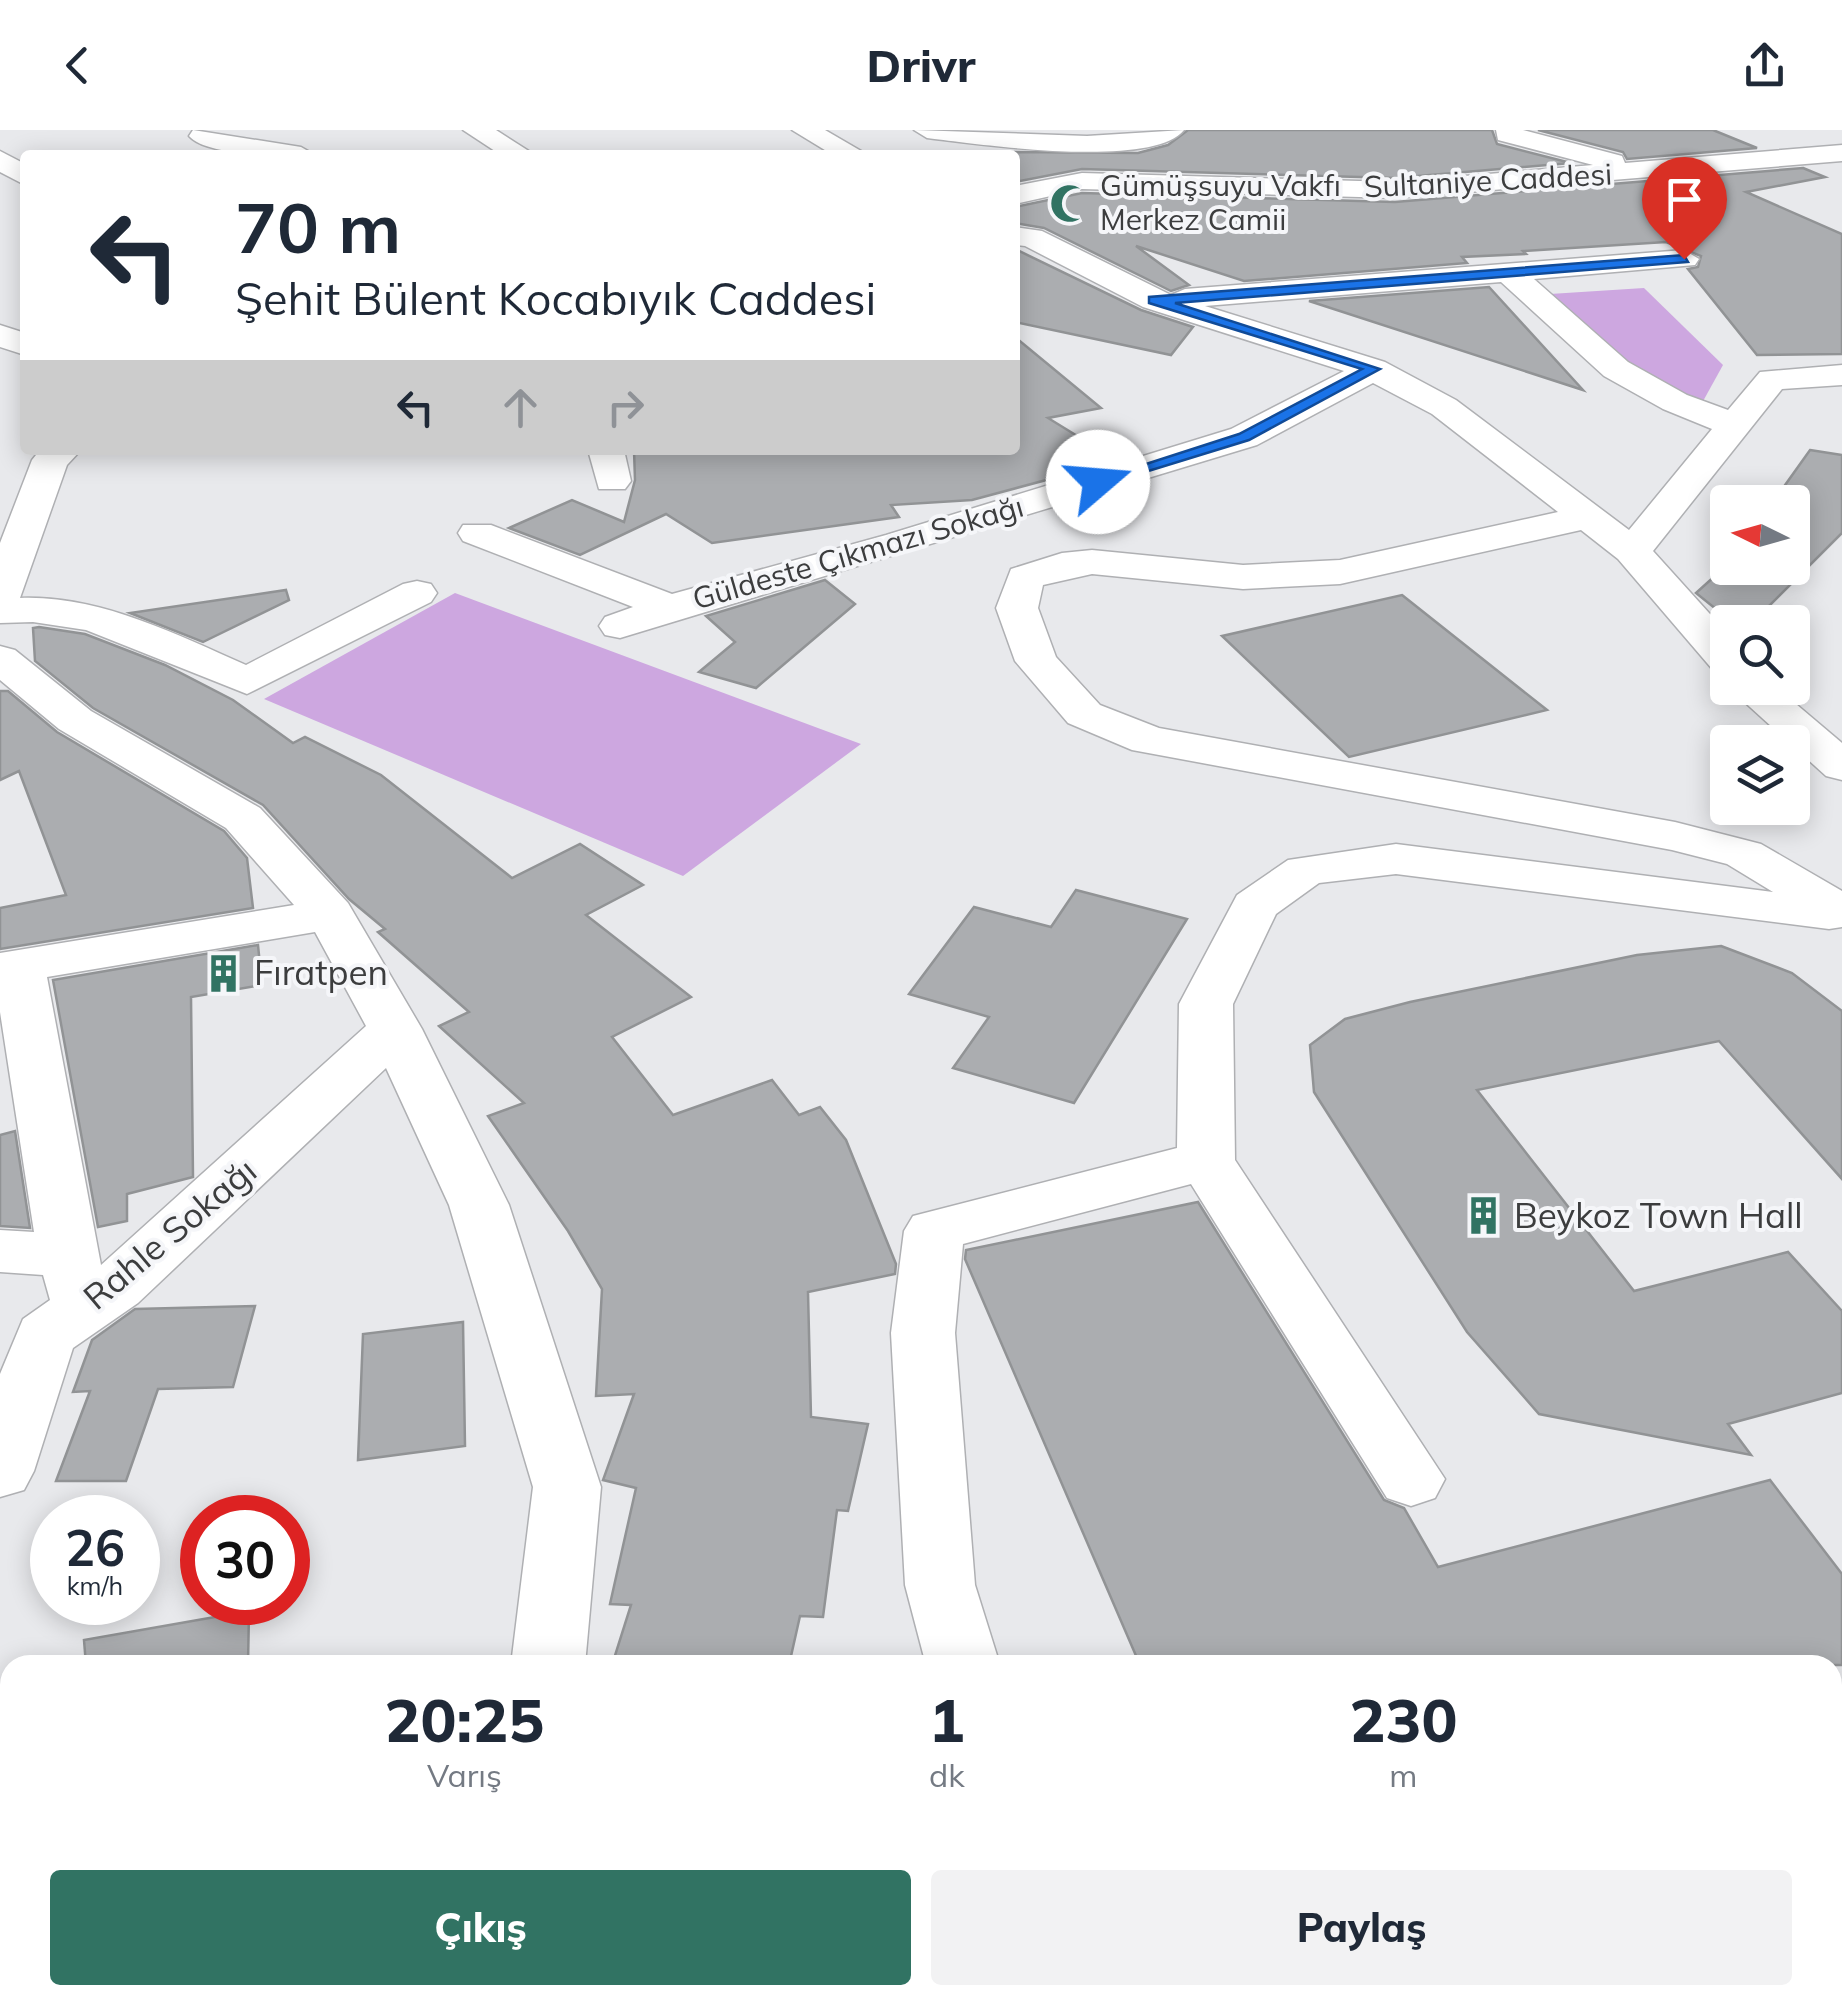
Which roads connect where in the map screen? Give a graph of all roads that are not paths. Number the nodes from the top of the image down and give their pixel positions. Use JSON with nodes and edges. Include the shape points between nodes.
{"nodes":[{"id":1,"x":926,"y":130,"type":"edge"},
{"id":2,"x":1171,"y":130,"type":"edge"},
{"id":3,"x":825,"y":133,"type":"edge"},
{"id":4,"x":1507,"y":134,"type":"dead end"},
{"id":5,"x":202,"y":136,"type":"dead end"},
{"id":6,"x":1662,"y":136,"type":"dead end"},
{"id":7,"x":276,"y":150,"type":"edge"},
{"id":8,"x":847,"y":150,"type":"edge"},
{"id":9,"x":1842,"y":153,"type":"edge"},
{"id":10,"x":1608,"y":169,"type":"junction"},
{"id":11,"x":1020,"y":194,"type":"edge"},
{"id":12,"x":1020,"y":236,"type":"edge"},
{"id":13,"x":1684,"y":259,"type":"dead end"},
{"id":14,"x":1508,"y":272,"type":"junction"},
{"id":15,"x":1154,"y":300,"type":"junction"},
{"id":16,"x":1374,"y":369,"type":"junction"},
{"id":17,"x":1842,"y":375,"type":"edge"},
{"id":18,"x":1731,"y":424,"type":"junction"},
{"id":19,"x":56,"y":455,"type":"edge"},
{"id":20,"x":1590,"y":518,"type":"junction"},
{"id":21,"x":477,"y":533,"type":"dead end"},
{"id":22,"x":1632,"y":551,"type":"junction"},
{"id":23,"x":417,"y":593,"type":"dead end"},
{"id":24,"x":0,"y":596,"type":"edge"},
{"id":25,"x":670,"y":606,"type":"junction"},
{"id":26,"x":0,"y":611,"type":"edge"},
{"id":27,"x":620,"y":626,"type":"dead end"},
{"id":28,"x":1710,"y":640,"type":"edge"},
{"id":29,"x":0,"y":659,"type":"edge"},
{"id":30,"x":1771,"y":705,"type":"edge"},
{"id":31,"x":1842,"y":766,"type":"edge"},
{"id":32,"x":1304,"y":870,"type":"junction"},
{"id":33,"x":330,"y":914,"type":"junction"},
{"id":34,"x":1842,"y":914,"type":"edge"},
{"id":35,"x":1842,"y":948,"type":"edge"},
{"id":36,"x":10,"y":968,"type":"edge"},
{"id":37,"x":394,"y":1028,"type":"junction"},
{"id":38,"x":1206,"y":1161,"type":"junction"},
{"id":39,"x":0,"y":1251,"type":"edge"},
{"id":40,"x":49,"y":1316,"type":"edge"},
{"id":41,"x":0,"y":1472,"type":"edge"},
{"id":42,"x":1411,"y":1478,"type":"dead end"},
{"id":43,"x":549,"y":1655,"type":"edge"},
{"id":44,"x":960,"y":1655,"type":"edge"}],
"edges":[{"from":1,"to":2,"type":"street","via":[[1115,143],[1153,140]]},
{"from":3,"to":8,"type":"street"},
{"from":4,"to":10,"type":"street"},
{"from":5,"to":7,"type":"street"},
{"from":6,"to":10,"type":"street"},
{"from":9,"to":10,"type":"street","name":"Sultaniye Caddesi"},
{"from":10,"to":11,"type":"street","name":"Sultaniye Caddesi","via":[[1396,190],[1082,182]]},
{"from":12,"to":15,"type":"street"},
{"from":13,"to":14,"type":"street"},
{"from":14,"to":15,"type":"street"},
{"from":14,"to":18,"type":"street","via":[[1616,369]]},
{"from":15,"to":16,"type":"street"},
{"from":16,"to":20,"type":"street","via":[[1444,407]]},
{"from":16,"to":25,"type":"street","name":"Güldeste Çıkmazı Sokağı","via":[[1244,437]]},
{"from":17,"to":18,"type":"street","via":[[1772,379]]},
{"from":18,"to":22,"type":"street"},
{"from":19,"to":24,"type":"street"},
{"from":20,"to":22,"type":"street"},
{"from":20,"to":34,"type":"street","via":[[1340,572],[1243,577],[1062,565],[1025,578],[1017,608],[1036,661],[1084,714],[1148,740],[1675,836],[1744,854]]},
{"from":21,"to":25,"type":"street"},
{"from":22,"to":28,"type":"street"},
{"from":23,"to":26,"type":"street","via":[[247,681],[86,614]]},
{"from":25,"to":27,"type":"street","name":"Güldeste Çıkmazı Sokağı"},
{"from":29,"to":33,"type":"street","via":[[75,720],[243,818]]},
{"from":30,"to":31,"type":"street"},
{"from":32,"to":34,"type":"street","via":[[1396,859]]},
{"from":32,"to":35,"type":"street","via":[[1410,893]]},
{"from":32,"to":38,"type":"street","via":[[1255,906],[1206,1004]]},
{"from":33,"to":36,"type":"street"},
{"from":33,"to":37,"type":"street"},
{"from":36,"to":40,"type":"street"},
{"from":37,"to":40,"type":"street","name":"Rahle Sokağı","via":[[116,1287]]},
{"from":37,"to":43,"type":"street","via":[[480,1206],[567,1487]]},
{"from":38,"to":42,"type":"street"},
{"from":38,"to":44,"type":"street","via":[[934,1230],[923,1333],[940,1585]]},
{"from":39,"to":40,"type":"street"},
{"from":40,"to":41,"type":"street"}]}
